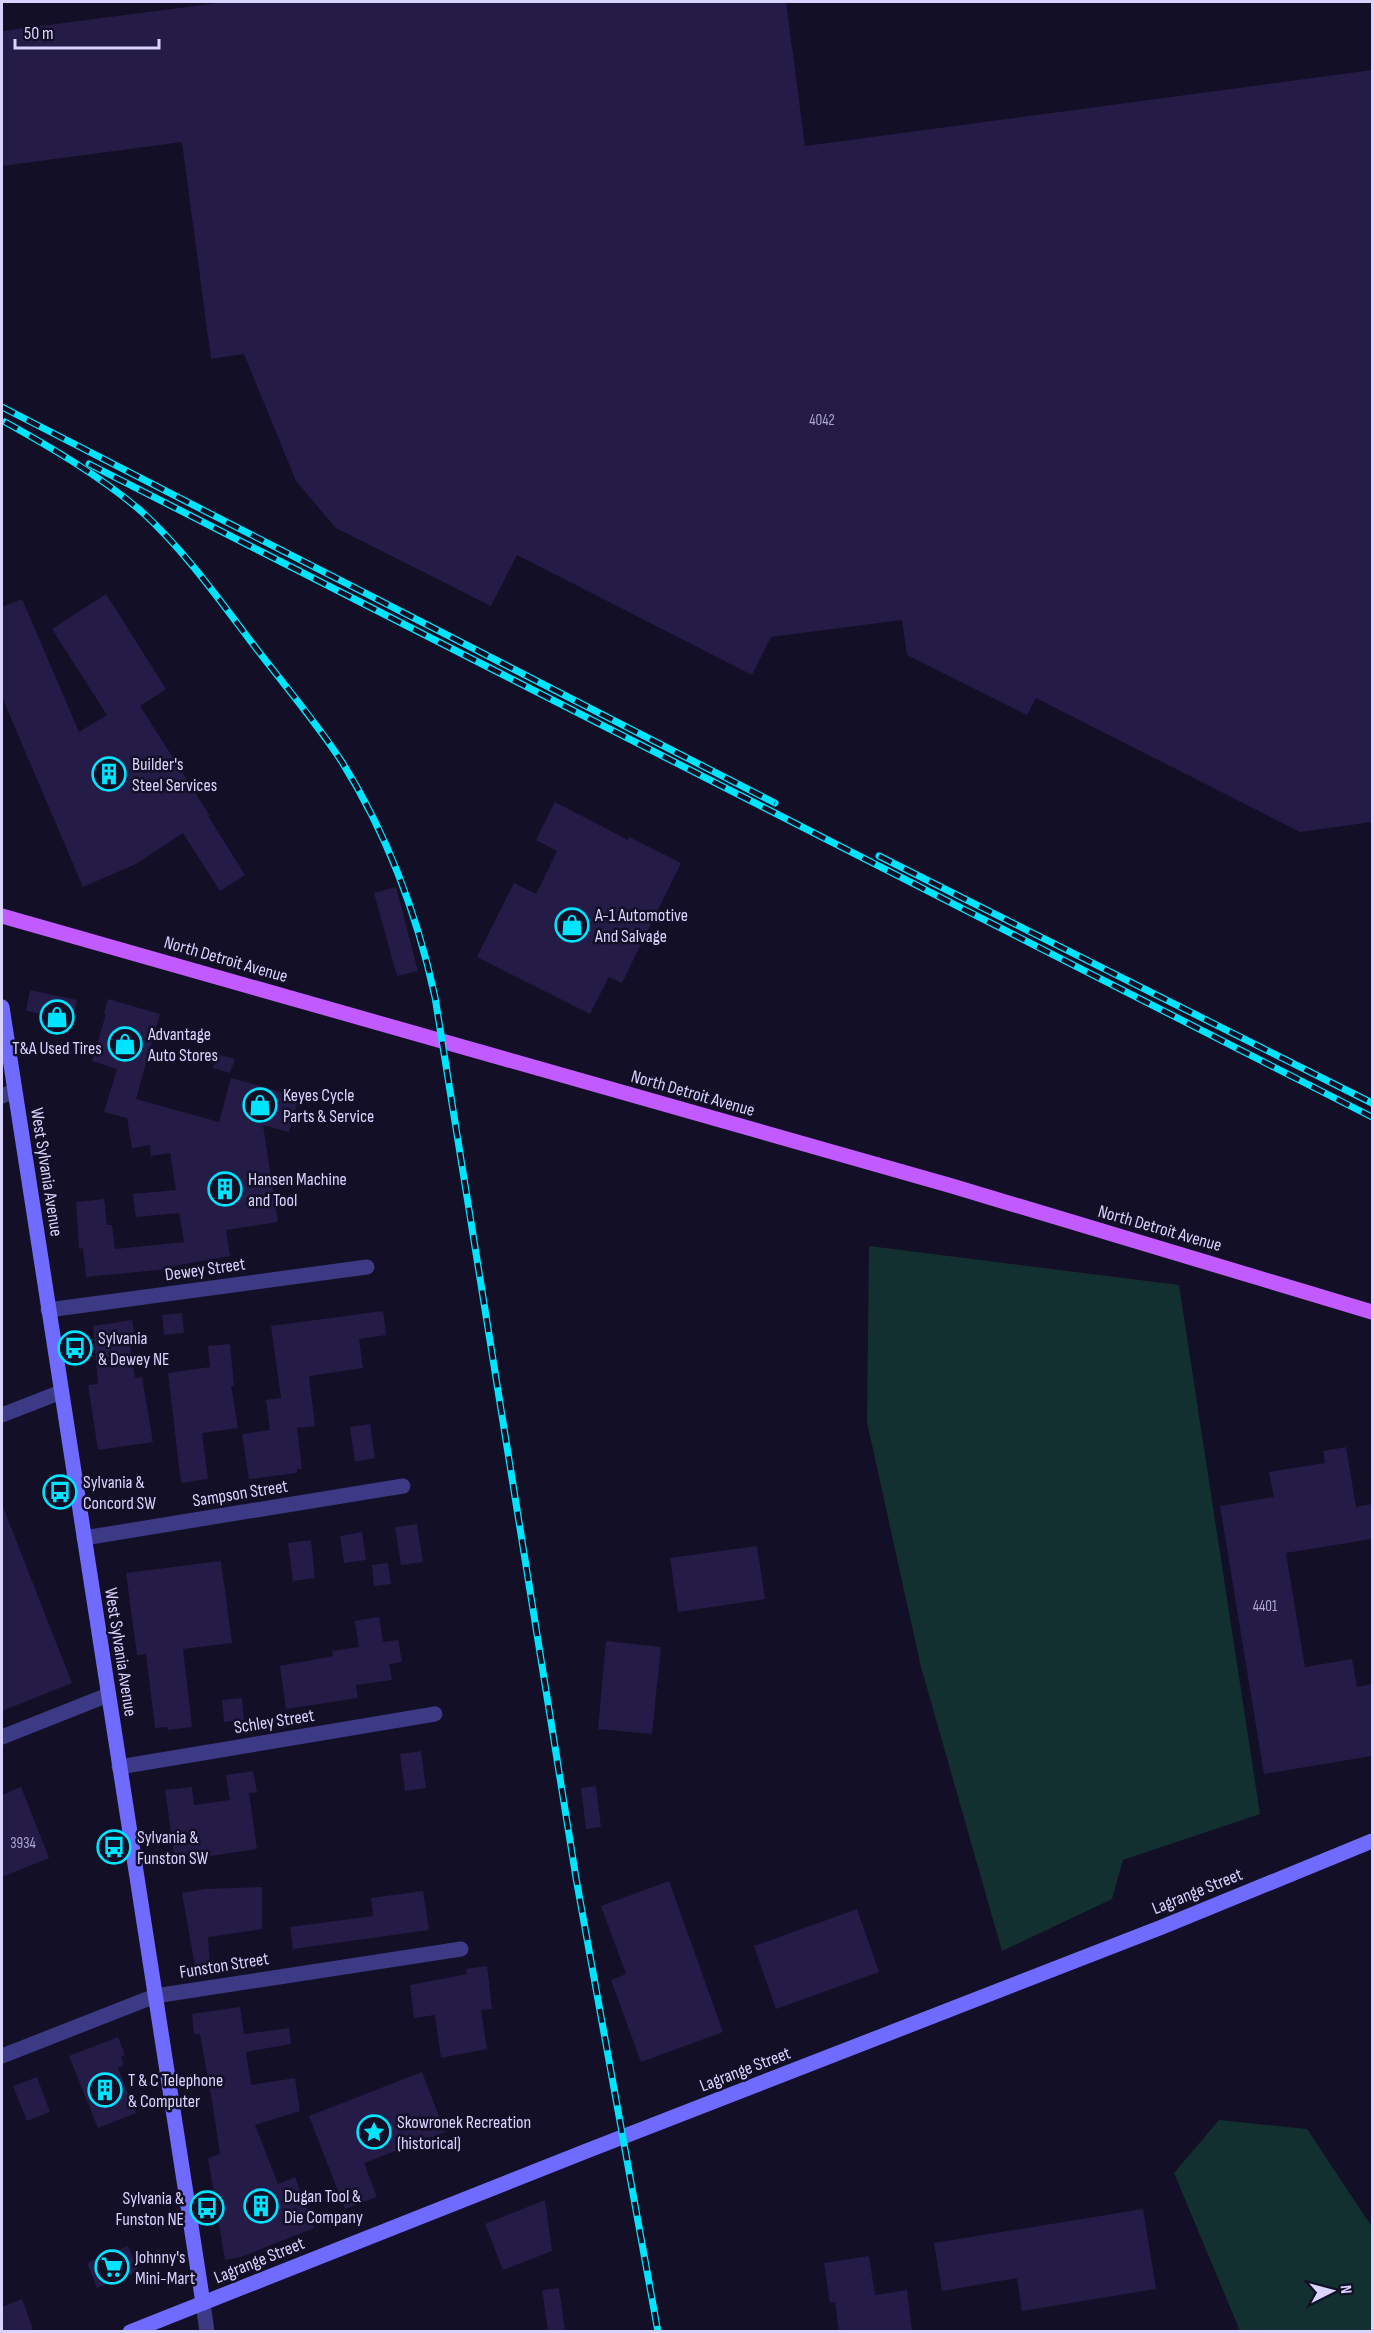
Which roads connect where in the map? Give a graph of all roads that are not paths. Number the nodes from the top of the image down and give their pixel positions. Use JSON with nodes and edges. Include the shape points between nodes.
{"nodes":[{"id":1,"x":2,"y":916,"type":"edge"},
{"id":2,"x":2,"y":1007,"type":"edge"},
{"id":3,"x":8,"y":1094,"type":"edge"},
{"id":4,"x":368,"y":1267,"type":"dead end"},
{"id":5,"x":48,"y":1310,"type":"junction"},
{"id":6,"x":1372,"y":1312,"type":"edge"},
{"id":7,"x":61,"y":1392,"type":"junction"},
{"id":8,"x":2,"y":1416,"type":"edge"},
{"id":9,"x":403,"y":1486,"type":"dead end"},
{"id":10,"x":84,"y":1538,"type":"junction"},
{"id":11,"x":108,"y":1695,"type":"junction"},
{"id":12,"x":435,"y":1714,"type":"dead end"},
{"id":13,"x":2,"y":1737,"type":"edge"},
{"id":14,"x":119,"y":1767,"type":"junction"},
{"id":15,"x":1372,"y":1841,"type":"edge"},
{"id":16,"x":461,"y":1949,"type":"dead end"},
{"id":17,"x":155,"y":1995,"type":"junction"},
{"id":18,"x":2,"y":2056,"type":"edge"},
{"id":19,"x":203,"y":2303,"type":"junction"},
{"id":20,"x":130,"y":2331,"type":"edge"},
{"id":21,"x":207,"y":2331,"type":"edge"}],
"edges":[{"from":1,"to":6,"type":"main road","name":"North Detroit Avenue","via":[[952,1186]]},
{"from":2,"to":3,"type":"main road","name":"West Sylvania Avenue"},
{"from":3,"to":5,"type":"main road","name":"West Sylvania Avenue"},
{"from":4,"to":5,"type":"street","name":"Dewey Street"},
{"from":5,"to":7,"type":"main road","name":"West Sylvania Avenue"},
{"from":7,"to":8,"type":"street"},
{"from":7,"to":10,"type":"main road","name":"West Sylvania Avenue"},
{"from":9,"to":10,"type":"street","name":"Sampson Street"},
{"from":10,"to":11,"type":"main road","name":"West Sylvania Avenue"},
{"from":11,"to":13,"type":"street"},
{"from":11,"to":14,"type":"main road","name":"West Sylvania Avenue"},
{"from":12,"to":14,"type":"street","name":"Schley Street"},
{"from":14,"to":17,"type":"main road","name":"West Sylvania Avenue"},
{"from":15,"to":19,"type":"main road","name":"Lagrange Street"},
{"from":16,"to":17,"type":"street","name":"Funston Street"},
{"from":17,"to":18,"type":"street","name":"Funston Street"},
{"from":17,"to":19,"type":"main road","name":"West Sylvania Avenue"},
{"from":19,"to":20,"type":"main road","name":"Lagrange Street"},
{"from":19,"to":21,"type":"street"}]}
